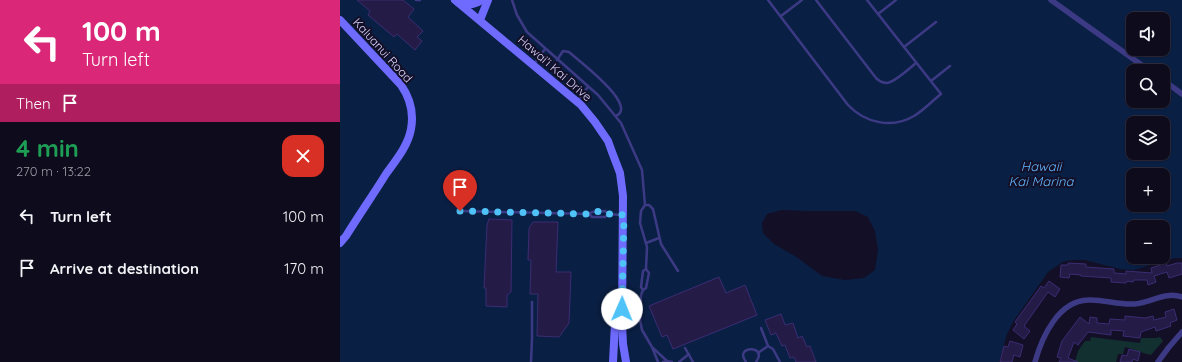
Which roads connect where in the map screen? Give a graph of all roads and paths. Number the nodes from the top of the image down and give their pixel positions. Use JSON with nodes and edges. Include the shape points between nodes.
{"nodes":[{"id":1,"x":416,"y":0,"type":"edge"},
{"id":2,"x":420,"y":0,"type":"edge"},
{"id":3,"x":482,"y":0,"type":"edge"},
{"id":4,"x":488,"y":0,"type":"edge"},
{"id":5,"x":512,"y":0,"type":"edge"},
{"id":6,"x":768,"y":0,"type":"edge"},
{"id":7,"x":802,"y":0,"type":"edge"},
{"id":8,"x":816,"y":0,"type":"edge"},
{"id":9,"x":867,"y":0,"type":"edge"},
{"id":10,"x":896,"y":0,"type":"edge"},
{"id":11,"x":1051,"y":0,"type":"edge"},
{"id":12,"x":456,"y":1,"type":"edge"},
{"id":13,"x":878,"y":14,"type":"junction"},
{"id":14,"x":781,"y":16,"type":"junction"},
{"id":15,"x":340,"y":20,"type":"edge"},
{"id":16,"x":480,"y":20,"type":"junction"},
{"id":17,"x":936,"y":22,"type":"dead end"},
{"id":18,"x":904,"y":47,"type":"junction"},
{"id":19,"x":545,"y":49,"type":"junction"},
{"id":20,"x":557,"y":60,"type":"junction"},
{"id":21,"x":916,"y":63,"type":"junction"},
{"id":22,"x":1140,"y":64,"type":"edge"},
{"id":23,"x":533,"y":65,"type":"junction"},
{"id":24,"x":950,"y":66,"type":"dead end"},
{"id":25,"x":931,"y":81,"type":"junction"},
{"id":26,"x":1170,"y":85,"type":"edge"},
{"id":27,"x":588,"y":86,"type":"junction"},
{"id":28,"x":1182,"y":94,"type":"edge"},
{"id":29,"x":577,"y":101,"type":"junction"},
{"id":30,"x":616,"y":116,"type":"junction"},
{"id":31,"x":645,"y":205,"type":"junction"},
{"id":32,"x":460,"y":211,"type":"dead end"},
{"id":33,"x":589,"y":214,"type":"junction"},
{"id":34,"x":609,"y":214,"type":"junction"},
{"id":35,"x":624,"y":215,"type":"junction"},
{"id":36,"x":659,"y":238,"type":"junction"},
{"id":37,"x":340,"y":243,"type":"edge"},
{"id":38,"x":646,"y":243,"type":"junction"},
{"id":39,"x":646,"y":269,"type":"junction"},
{"id":40,"x":678,"y":271,"type":"dead end"},
{"id":41,"x":623,"y":290,"type":"junction"},
{"id":42,"x":643,"y":290,"type":"junction"},
{"id":43,"x":1182,"y":297,"type":"edge"},
{"id":44,"x":532,"y":302,"type":"dead end"},
{"id":45,"x":761,"y":328,"type":"dead end"},
{"id":46,"x":1182,"y":332,"type":"edge"},
{"id":47,"x":768,"y":346,"type":"junction"},
{"id":48,"x":652,"y":347,"type":"junction"},
{"id":49,"x":685,"y":348,"type":"dead end"},
{"id":50,"x":758,"y":353,"type":"junction"},
{"id":51,"x":689,"y":354,"type":"junction"},
{"id":52,"x":667,"y":361,"type":"junction"},
{"id":53,"x":757,"y":361,"type":"edge"},
{"id":54,"x":531,"y":362,"type":"edge"},
{"id":55,"x":613,"y":362,"type":"edge"},
{"id":56,"x":626,"y":362,"type":"edge"},
{"id":57,"x":658,"y":362,"type":"edge"},
{"id":58,"x":663,"y":362,"type":"edge"},
{"id":59,"x":672,"y":362,"type":"edge"},
{"id":60,"x":679,"y":362,"type":"edge"},
{"id":61,"x":693,"y":362,"type":"edge"},
{"id":62,"x":746,"y":362,"type":"edge"},
{"id":63,"x":780,"y":362,"type":"edge"},
{"id":64,"x":1035,"y":362,"type":"edge"},
{"id":65,"x":1158,"y":362,"type":"edge"}],
"edges":[{"from":1,"to":2,"type":"lane"},
{"from":3,"to":12,"type":"main road","via":[[472,5]]},
{"from":4,"to":16,"type":"main road"},
{"from":5,"to":19,"type":"lane","via":[[516,15],[526,32]]},
{"from":6,"to":14,"type":"lane"},
{"from":7,"to":14,"type":"lane"},
{"from":8,"to":21,"type":"lane","via":[[879,81],[890,82]]},
{"from":9,"to":13,"type":"lane"},
{"from":10,"to":13,"type":"lane"},
{"from":11,"to":22,"type":"street"},
{"from":12,"to":16,"type":"main road","name":"Hawai’i Kai Drive"},
{"from":13,"to":18,"type":"lane"},
{"from":14,"to":25,"type":"lane","via":[[848,105],[865,118],[890,123],[914,116],[941,94]]},
{"from":15,"to":37,"type":"main road","name":"Kaluanui Road","via":[[401,85],[410,103],[412,117],[411,130],[403,149]]},
{"from":16,"to":23,"type":"main road","name":"Hawai’i Kai Drive"},
{"from":17,"to":18,"type":"lane"},
{"from":18,"to":21,"type":"lane"},
{"from":19,"to":20,"type":"lane"},
{"from":19,"to":23,"type":"lane"},
{"from":20,"to":27,"type":"lane"},
{"from":20,"to":30,"type":"lane","via":[[563,51],[569,52],[598,76],[619,100],[622,109]]},
{"from":21,"to":25,"type":"lane"},
{"from":23,"to":29,"type":"main road","name":"Hawai’i Kai Drive"},
{"from":24,"to":25,"type":"lane"},
{"from":26,"to":28,"type":"street"},
{"from":27,"to":29,"type":"lane"},
{"from":27,"to":30,"type":"lane"},
{"from":29,"to":35,"type":"main road","name":"Hawai’i Kai Drive","via":[[602,132],[612,152],[622,184]]},
{"from":30,"to":31,"type":"lane","via":[[642,170]]},
{"from":31,"to":36,"type":"lane","via":[[653,209]]},
{"from":31,"to":38,"type":"lane","via":[[641,211],[640,223]]},
{"from":32,"to":33,"type":"lane"},
{"from":33,"to":34,"type":"lane","via":[[605,211]]},
{"from":33,"to":34,"type":"lane","via":[[592,217],[605,217]]},
{"from":34,"to":35,"type":"lane"},
{"from":35,"to":41,"type":"main road","name":"Hawai’i Kai Drive"},
{"from":36,"to":38,"type":"lane"},
{"from":36,"to":40,"type":"lane"},
{"from":38,"to":39,"type":"lane"},
{"from":39,"to":42,"type":"lane","via":[[641,284]]},
{"from":39,"to":42,"type":"lane","via":[[649,273],[648,282]]},
{"from":41,"to":55,"type":"main road","via":[[615,323]]},
{"from":41,"to":56,"type":"main road","name":"Hawai’i Kai Drive","via":[[623,344]]},
{"from":42,"to":48,"type":"lane","via":[[640,320],[642,330]]},
{"from":43,"to":64,"type":"street","via":[[1165,296],[1135,304],[1082,300],[1071,304],[1050,328]]},
{"from":44,"to":54,"type":"lane"},
{"from":45,"to":47,"type":"lane"},
{"from":46,"to":65,"type":"street"},
{"from":47,"to":50,"type":"lane"},
{"from":47,"to":63,"type":"lane","via":[[773,349]]},
{"from":48,"to":52,"type":"lane"},
{"from":48,"to":57,"type":"lane"},
{"from":49,"to":51,"type":"lane"},
{"from":50,"to":53,"type":"lane"},
{"from":50,"to":62,"type":"lane","via":[[753,348],[746,351]]},
{"from":51,"to":60,"type":"lane"},
{"from":51,"to":61,"type":"lane"},
{"from":52,"to":58,"type":"lane"},
{"from":52,"to":59,"type":"lane"}]}
